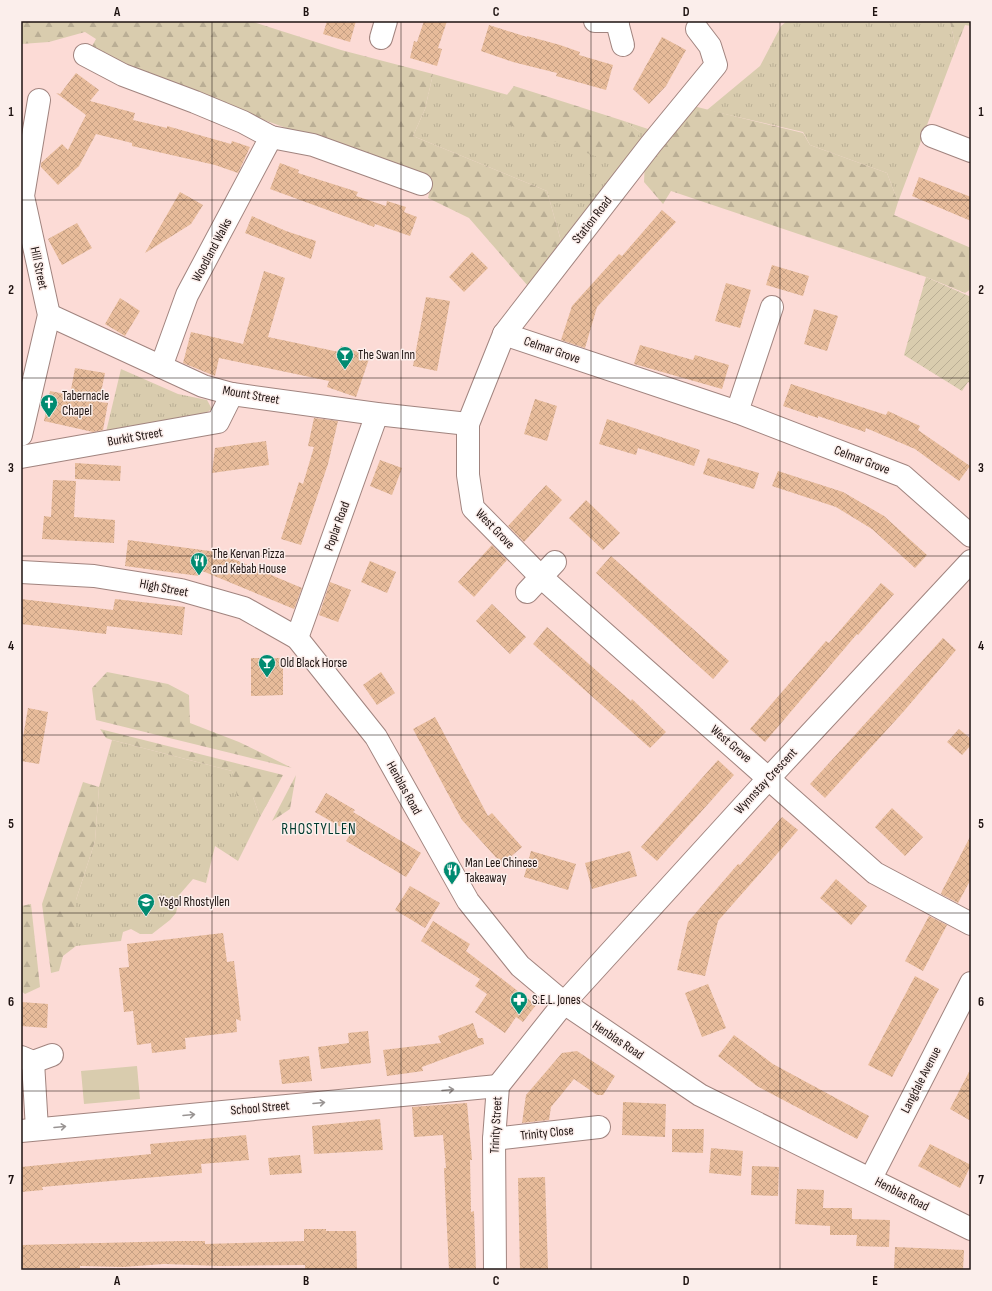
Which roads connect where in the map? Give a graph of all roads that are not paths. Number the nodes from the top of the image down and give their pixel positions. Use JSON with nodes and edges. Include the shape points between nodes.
{"nodes":[{"id":1,"x":610,"y":21,"type":"edge"},
{"id":2,"x":697,"y":29,"type":"dead end"},
{"id":3,"x":623,"y":45,"type":"dead end"},
{"id":4,"x":86,"y":55,"type":"dead end"},
{"id":5,"x":39,"y":100,"type":"dead end"},
{"id":6,"x":932,"y":136,"type":"dead end"},
{"id":7,"x":272,"y":137,"type":"junction"},
{"id":8,"x":971,"y":151,"type":"edge"},
{"id":9,"x":421,"y":184,"type":"dead end"},
{"id":10,"x":772,"y":307,"type":"dead end"},
{"id":11,"x":49,"y":314,"type":"junction"},
{"id":12,"x":504,"y":334,"type":"junction"},
{"id":13,"x":161,"y":367,"type":"junction"},
{"id":14,"x":232,"y":394,"type":"junction"},
{"id":15,"x":737,"y":412,"type":"junction"},
{"id":16,"x":377,"y":414,"type":"junction"},
{"id":17,"x":468,"y":424,"type":"junction"},
{"id":18,"x":21,"y":435,"type":"edge"},
{"id":19,"x":21,"y":457,"type":"edge"},
{"id":20,"x":971,"y":536,"type":"edge"},
{"id":21,"x":971,"y":561,"type":"edge"},
{"id":22,"x":21,"y":572,"type":"edge"},
{"id":23,"x":297,"y":638,"type":"junction"},
{"id":24,"x":769,"y":778,"type":"junction"},
{"id":25,"x":971,"y":924,"type":"edge"},
{"id":26,"x":971,"y":983,"type":"edge"},
{"id":27,"x":564,"y":1003,"type":"junction"},
{"id":28,"x":35,"y":1058,"type":"edge"},
{"id":29,"x":498,"y":1086,"type":"junction"},
{"id":30,"x":599,"y":1127,"type":"dead end"},
{"id":31,"x":29,"y":1130,"type":"edge"},
{"id":32,"x":494,"y":1139,"type":"junction"},
{"id":33,"x":871,"y":1178,"type":"junction"},
{"id":34,"x":971,"y":1229,"type":"edge"},
{"id":35,"x":495,"y":1270,"type":"edge"}],
"edges":[{"from":1,"to":3,"type":"street"},
{"from":2,"to":12,"type":"street","name":"Station Road","via":[[710,46],[716,64]]},
{"from":4,"to":7,"type":"street","via":[[123,75],[195,102]]},
{"from":5,"to":11,"type":"street","name":"Hill Street","via":[[23,196]]},
{"from":6,"to":8,"type":"street"},
{"from":7,"to":9,"type":"street","via":[[313,145]]},
{"from":7,"to":13,"type":"street","name":"Woodland Walks","via":[[188,295]]},
{"from":10,"to":15,"type":"street"},
{"from":11,"to":13,"type":"street","name":"Mount Street"},
{"from":11,"to":18,"type":"street","name":"Hill Street"},
{"from":12,"to":15,"type":"street","name":"Celmar Grove"},
{"from":12,"to":17,"type":"street","name":"Station Road"},
{"from":13,"to":14,"type":"street","name":"Mount Street","via":[[203,386]]},
{"from":14,"to":16,"type":"street","name":"Mount Street"},
{"from":14,"to":19,"type":"street","name":"Burkit Street","via":[[218,422]]},
{"from":15,"to":20,"type":"street","name":"Celmar Grove","via":[[903,476]]},
{"from":16,"to":17,"type":"street","name":"Mount Street"},
{"from":16,"to":23,"type":"street","name":"Poplar Road"},
{"from":17,"to":24,"type":"street","name":"West Grove","via":[[468,475],[473,508],[541,577]]},
{"from":21,"to":24,"type":"street","name":"Wynnstay Crescent"},
{"from":22,"to":23,"type":"street","name":"High Street","via":[[94,576],[181,590],[244,608]]},
{"from":23,"to":27,"type":"street","name":"Henblas Road","via":[[376,737],[468,901],[520,966]]},
{"from":24,"to":25,"type":"street","name":"West Grove","via":[[875,873]]},
{"from":24,"to":27,"type":"street","name":"Wynnstay Crescent"},
{"from":26,"to":33,"type":"street","name":"Langdale Avenue"},
{"from":27,"to":29,"type":"street","name":"Trinity Street"},
{"from":27,"to":33,"type":"street","name":"Henblas Road","via":[[700,1095]]},
{"from":28,"to":31,"type":"street"},
{"from":31,"to":29,"type":"street","name":"School Street","one_way":true},
{"from":29,"to":32,"type":"street","name":"Trinity Street"},
{"from":30,"to":32,"type":"street","name":"Trinity Close"},
{"from":32,"to":35,"type":"street","name":"Trinity Street"},
{"from":33,"to":34,"type":"street","name":"Henblas Road"}]}
